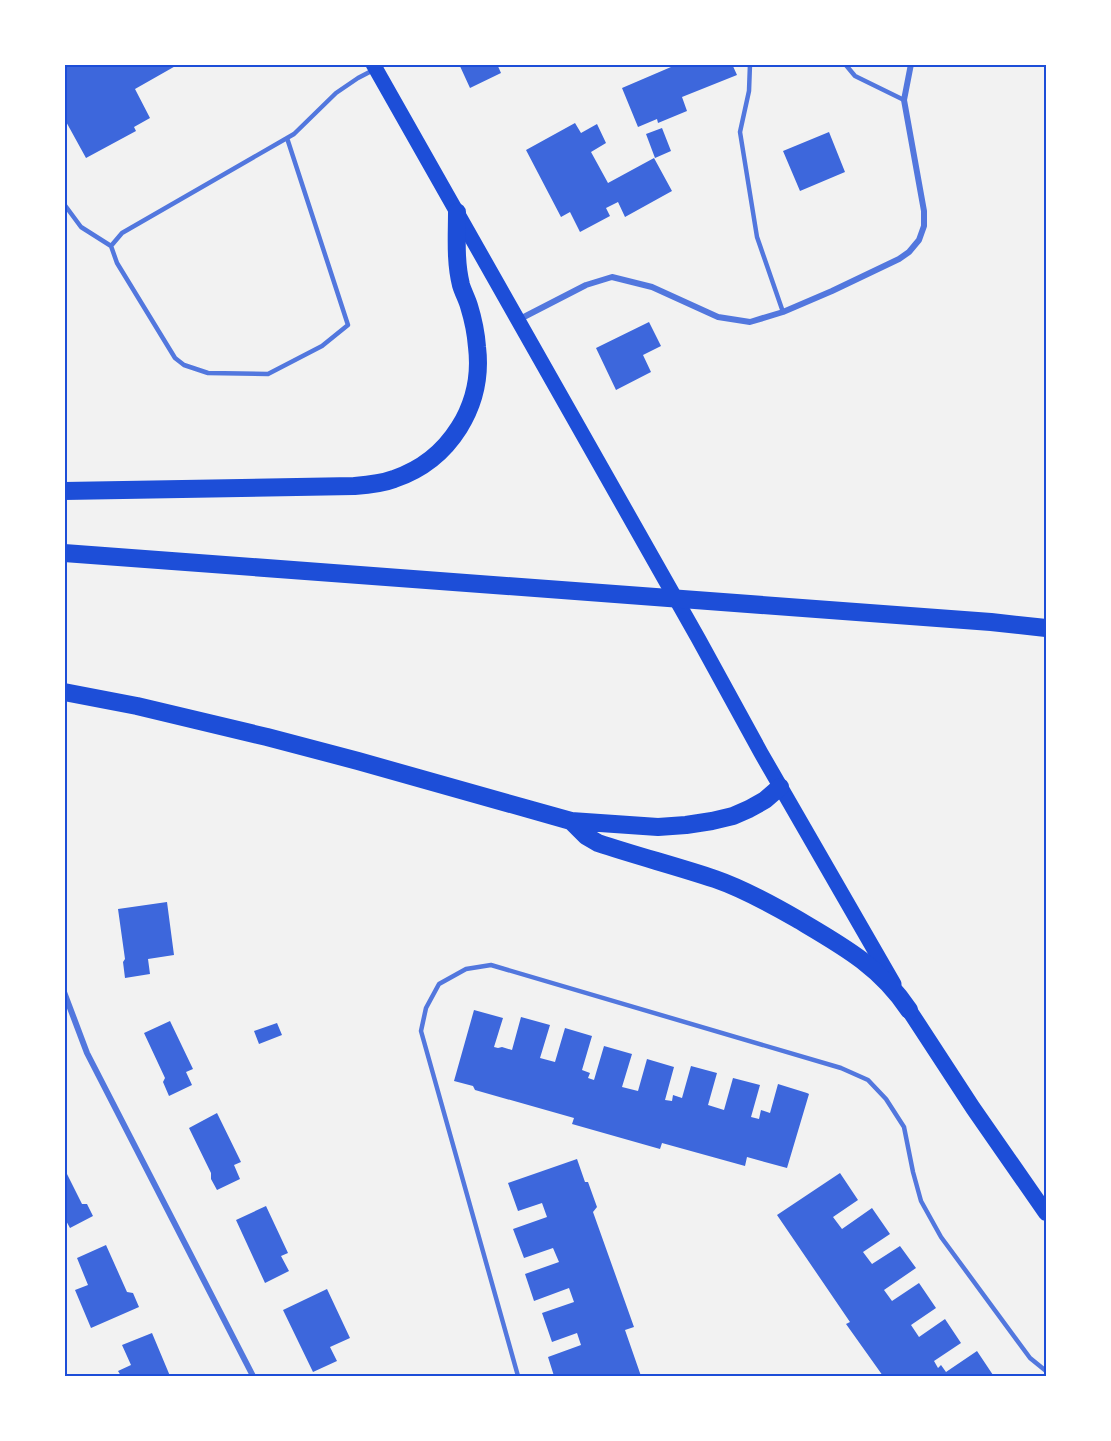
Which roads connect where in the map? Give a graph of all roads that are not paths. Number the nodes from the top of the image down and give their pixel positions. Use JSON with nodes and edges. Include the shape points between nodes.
{"nodes":[{"id":1,"x":750,"y":64,"type":"edge"},
{"id":2,"x":845,"y":64,"type":"edge"},
{"id":3,"x":911,"y":64,"type":"edge"},
{"id":4,"x":378,"y":66,"type":"edge"},
{"id":5,"x":904,"y":100,"type":"junction"},
{"id":6,"x":287,"y":138,"type":"junction"},
{"id":7,"x":64,"y":204,"type":"edge"},
{"id":8,"x":457,"y":212,"type":"junction"},
{"id":9,"x":111,"y":246,"type":"junction"},
{"id":10,"x":783,"y":312,"type":"junction"},
{"id":11,"x":518,"y":320,"type":"junction"},
{"id":12,"x":64,"y":491,"type":"edge"},
{"id":13,"x":64,"y":553,"type":"edge"},
{"id":14,"x":1047,"y":628,"type":"edge"},
{"id":15,"x":64,"y":692,"type":"edge"},
{"id":16,"x":780,"y":787,"type":"junction"},
{"id":17,"x":571,"y":821,"type":"junction"},
{"id":18,"x":64,"y":992,"type":"edge"},
{"id":19,"x":909,"y":1010,"type":"junction"},
{"id":20,"x":1047,"y":1213,"type":"edge"},
{"id":21,"x":1047,"y":1371,"type":"edge"},
{"id":22,"x":253,"y":1377,"type":"edge"},
{"id":23,"x":518,"y":1377,"type":"edge"}],
"edges":[{"from":1,"to":10,"type":"lane","via":[[740,132],[757,237]]},
{"from":2,"to":5,"type":"lane","via":[[855,76]]},
{"from":3,"to":5,"type":"street"},
{"from":4,"to":6,"type":"lane","via":[[336,93]]},
{"from":4,"to":8,"type":"main road"},
{"from":5,"to":10,"type":"street","via":[[924,211],[919,240],[899,259]]},
{"from":6,"to":9,"type":"lane","via":[[122,233]]},
{"from":6,"to":9,"type":"lane","via":[[348,325],[322,346],[267,374],[208,373],[184,365],[175,358],[117,263]]},
{"from":7,"to":9,"type":"lane","via":[[81,227]]},
{"from":8,"to":11,"type":"main road"},
{"from":8,"to":12,"type":"highway","via":[[459,271],[475,332],[477,382],[470,408],[455,434],[421,466],[393,479],[354,486]]},
{"from":10,"to":11,"type":"street","via":[[750,322],[718,317],[651,287],[612,277],[586,285]]},
{"from":11,"to":16,"type":"main road"},
{"from":13,"to":14,"type":"highway"},
{"from":15,"to":17,"type":"highway","via":[[267,737]]},
{"from":16,"to":17,"type":"highway","via":[[749,809],[712,821],[658,826]]},
{"from":16,"to":19,"type":"main road"},
{"from":17,"to":19,"type":"highway","via":[[598,843],[718,880],[837,942],[890,984]]},
{"from":18,"to":22,"type":"street","via":[[87,1053]]},
{"from":19,"to":20,"type":"highway"},
{"from":21,"to":23,"type":"lane","via":[[1030,1358],[941,1238],[921,1201],[904,1127],[868,1080],[841,1068],[491,965],[466,969],[439,984],[426,1008],[421,1032]]}]}
